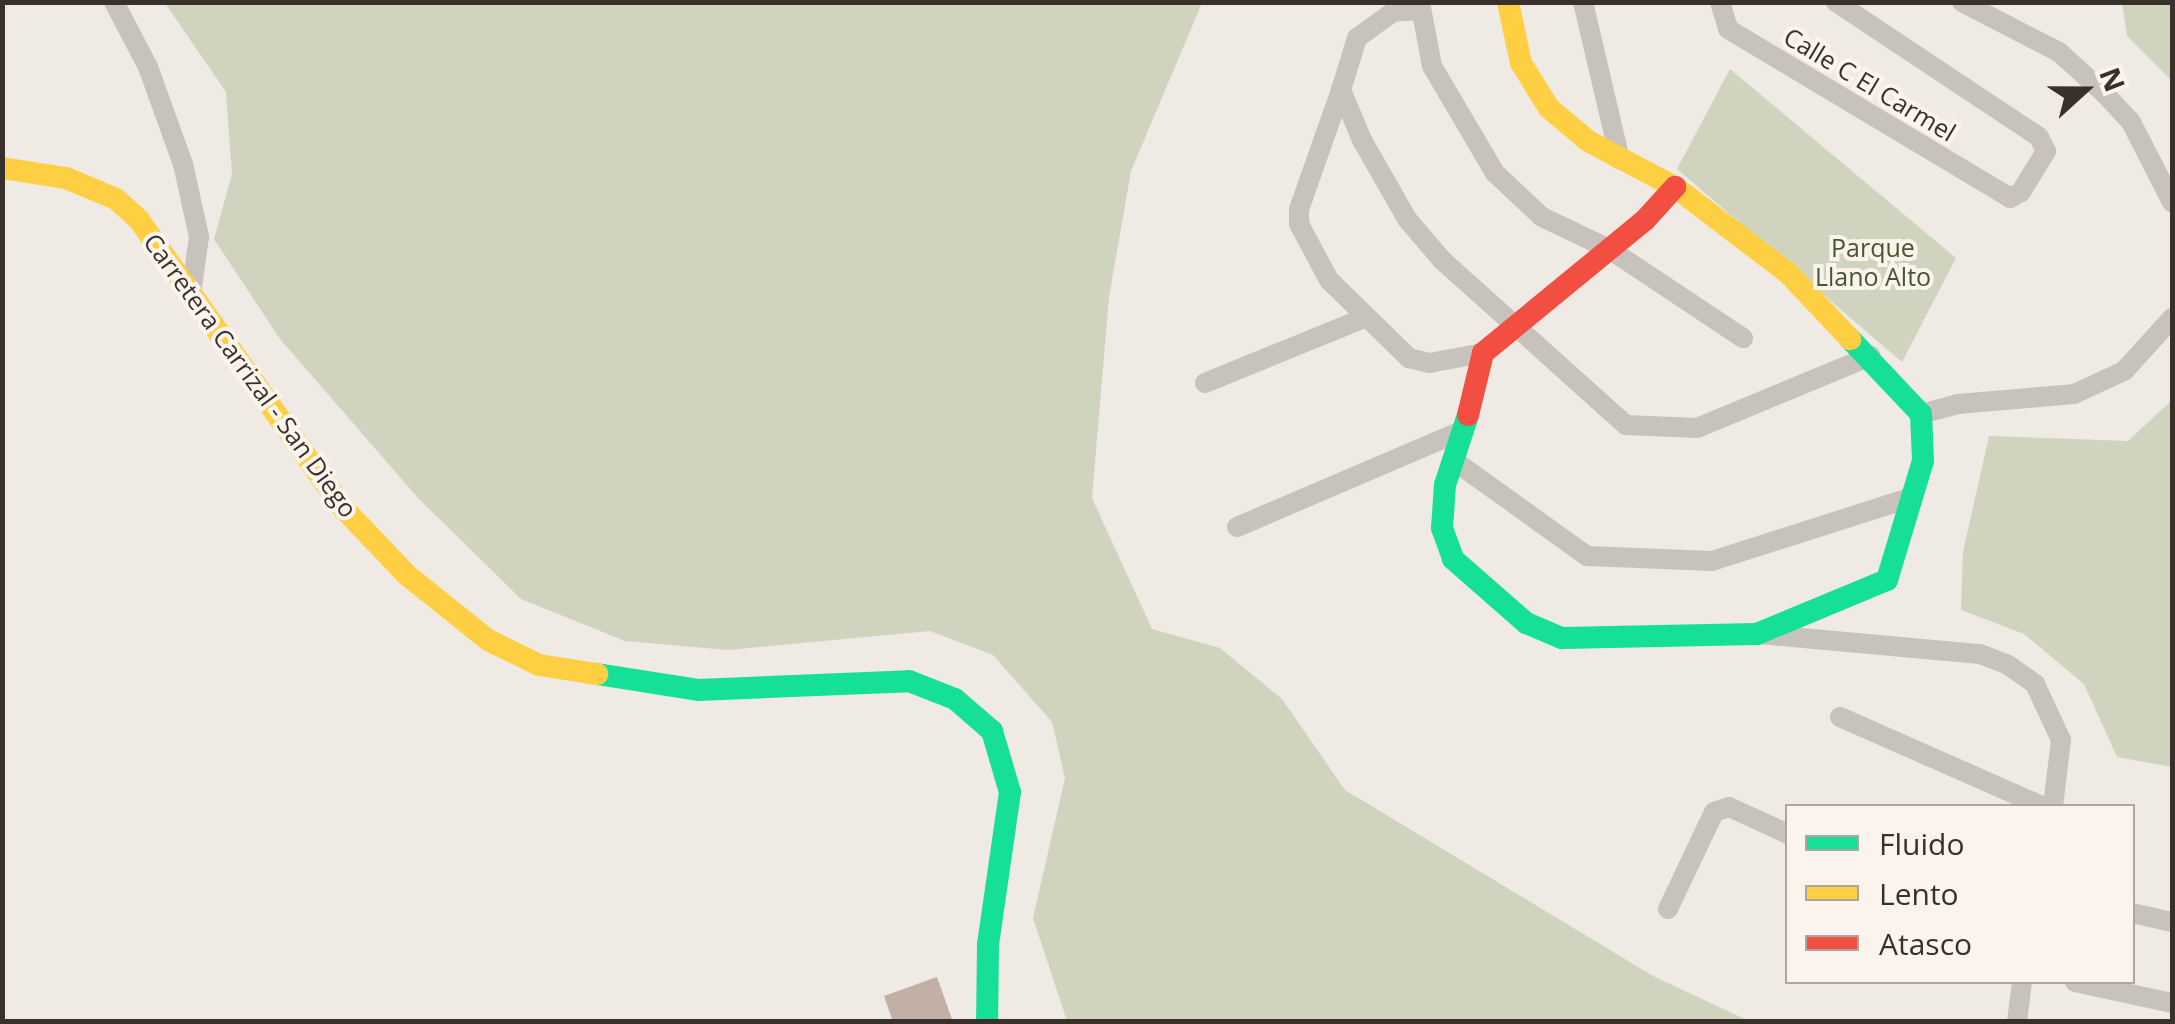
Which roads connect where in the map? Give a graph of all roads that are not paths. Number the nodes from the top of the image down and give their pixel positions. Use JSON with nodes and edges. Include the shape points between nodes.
{"nodes":[{"id":1,"x":114,"y":2,"type":"edge"},
{"id":2,"x":1508,"y":2,"type":"edge"},
{"id":3,"x":1583,"y":2,"type":"edge"},
{"id":4,"x":1720,"y":2,"type":"edge"},
{"id":5,"x":1836,"y":2,"type":"edge"},
{"id":6,"x":1962,"y":2,"type":"edge"},
{"id":7,"x":1420,"y":6,"type":"edge"},
{"id":8,"x":1342,"y":90,"type":"junction"},
{"id":9,"x":1620,"y":160,"type":"junction"},
{"id":10,"x":2,"y":168,"type":"edge"},
{"id":11,"x":1675,"y":187,"type":"junction"},
{"id":12,"x":2172,"y":202,"type":"edge"},
{"id":13,"x":1608,"y":249,"type":"junction"},
{"id":14,"x":190,"y":294,"type":"junction"},
{"id":15,"x":1364,"y":318,"type":"junction"},
{"id":16,"x":2172,"y":318,"type":"edge"},
{"id":17,"x":1514,"y":326,"type":"junction"},
{"id":18,"x":1743,"y":338,"type":"dead end"},
{"id":19,"x":1482,"y":353,"type":"junction"},
{"id":20,"x":1872,"y":356,"type":"junction"},
{"id":21,"x":1205,"y":383,"type":"dead end"},
{"id":22,"x":1922,"y":414,"type":"junction"},
{"id":23,"x":1463,"y":430,"type":"junction"},
{"id":24,"x":1452,"y":460,"type":"junction"},
{"id":25,"x":1913,"y":497,"type":"junction"},
{"id":26,"x":1237,"y":527,"type":"dead end"},
{"id":27,"x":1757,"y":634,"type":"junction"},
{"id":28,"x":1840,"y":717,"type":"dead end"},
{"id":29,"x":2037,"y":804,"type":"edge"},
{"id":30,"x":2053,"y":804,"type":"edge"},
{"id":31,"x":1785,"y":833,"type":"edge"},
{"id":32,"x":1668,"y":910,"type":"dead end"},
{"id":33,"x":2135,"y":914,"type":"edge"},
{"id":34,"x":2172,"y":922,"type":"edge"},
{"id":35,"x":2022,"y":984,"type":"edge"},
{"id":36,"x":2085,"y":984,"type":"edge"},
{"id":37,"x":2172,"y":1003,"type":"edge"},
{"id":38,"x":987,"y":1022,"type":"edge"},
{"id":39,"x":2017,"y":1022,"type":"edge"}],
"edges":[{"from":1,"to":14,"type":"street","via":[[148,67],[182,164],[200,238]]},
{"from":2,"to":9,"type":"street","via":[[1521,63],[1549,108]]},
{"from":3,"to":9,"type":"street"},
{"from":4,"to":5,"type":"street","name":"Calle C El Carmel","via":[[1728,28],[2010,198],[2046,151],[2039,137]]},
{"from":6,"to":12,"type":"street","via":[[2059,52],[2104,93],[2130,122]]},
{"from":7,"to":8,"type":"street","via":[[1369,25],[1357,38]]},
{"from":7,"to":13,"type":"street","via":[[1432,66],[1495,174],[1542,217]]},
{"from":8,"to":15,"type":"street","via":[[1299,224],[1329,280]]},
{"from":8,"to":17,"type":"street","via":[[1407,219]]},
{"from":9,"to":11,"type":"street"},
{"from":10,"to":14,"type":"street","name":"Carretera Carrizal - San Diego","via":[[66,178],[116,199]]},
{"from":11,"to":13,"type":"street"},
{"from":11,"to":20,"type":"street","via":[[1788,272]]},
{"from":13,"to":17,"type":"street"},
{"from":13,"to":18,"type":"street"},
{"from":14,"to":38,"type":"street","name":"Carretera Carrizal - San Diego","via":[[344,509],[408,576],[488,640],[539,664],[698,690],[909,681],[955,699],[992,730],[1010,792],[988,944]]},
{"from":15,"to":19,"type":"street","via":[[1409,358],[1429,363]]},
{"from":15,"to":21,"type":"street"},
{"from":16,"to":22,"type":"street","via":[[2124,371],[2074,394]]},
{"from":17,"to":19,"type":"street"},
{"from":17,"to":20,"type":"street","via":[[1626,424],[1663,428],[1697,428]]},
{"from":19,"to":23,"type":"street"},
{"from":20,"to":22,"type":"street"},
{"from":22,"to":25,"type":"street","via":[[1923,461]]},
{"from":23,"to":24,"type":"street"},
{"from":23,"to":26,"type":"street"},
{"from":24,"to":25,"type":"street","via":[[1587,556],[1712,561]]},
{"from":24,"to":27,"type":"street","via":[[1442,528],[1453,559],[1526,623],[1562,638]]},
{"from":25,"to":27,"type":"street","via":[[1887,580]]},
{"from":27,"to":30,"type":"street","via":[[1980,654],[2008,665],[2034,684],[2061,740]]},
{"from":28,"to":29,"type":"street"},
{"from":31,"to":32,"type":"street","via":[[1719,808]]},
{"from":33,"to":34,"type":"street"},
{"from":35,"to":39,"type":"street"},
{"from":36,"to":37,"type":"street"}]}
